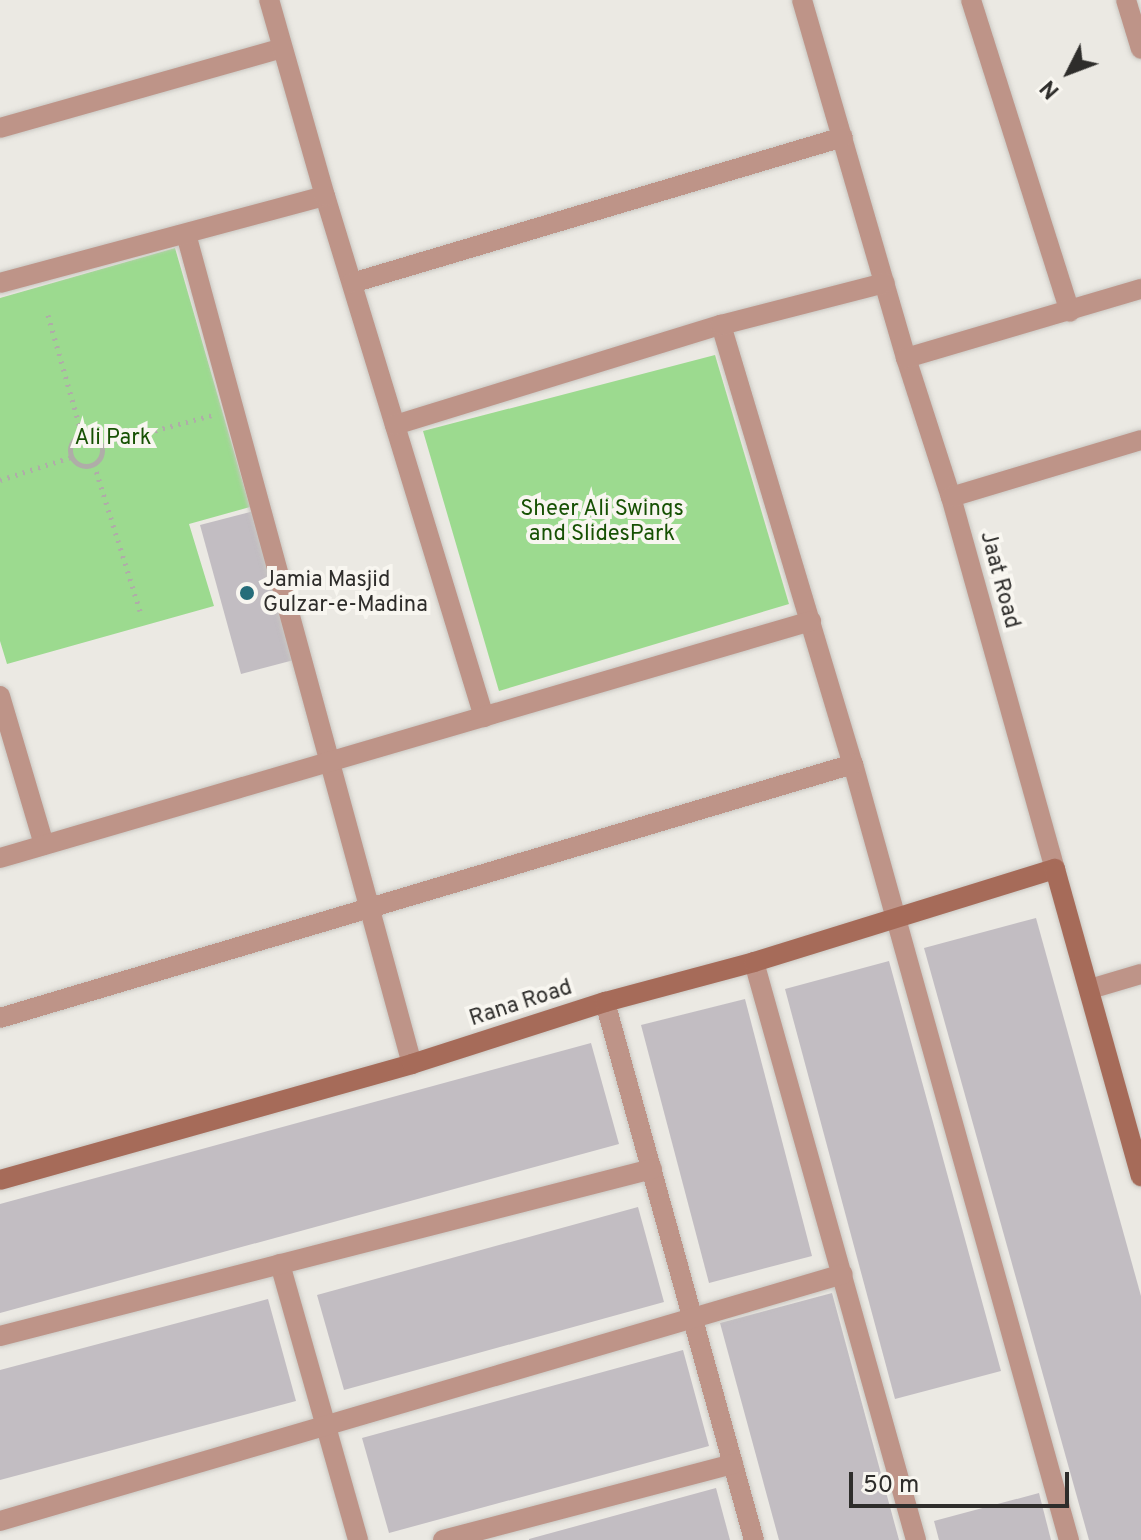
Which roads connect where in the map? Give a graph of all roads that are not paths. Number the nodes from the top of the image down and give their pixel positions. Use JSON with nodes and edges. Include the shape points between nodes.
{"nodes":[{"id":1,"x":269,"y":0,"type":"edge"},
{"id":2,"x":802,"y":0,"type":"edge"},
{"id":3,"x":971,"y":0,"type":"edge"},
{"id":4,"x":1126,"y":0,"type":"edge"},
{"id":5,"x":282,"y":48,"type":"junction"},
{"id":6,"x":1141,"y":49,"type":"edge"},
{"id":7,"x":0,"y":128,"type":"edge"},
{"id":8,"x":843,"y":137,"type":"junction"},
{"id":9,"x":325,"y":196,"type":"junction"},
{"id":10,"x":186,"y":234,"type":"junction"},
{"id":11,"x":0,"y":283,"type":"edge"},
{"id":12,"x":352,"y":283,"type":"junction"},
{"id":13,"x":885,"y":283,"type":"junction"},
{"id":14,"x":1141,"y":289,"type":"edge"},
{"id":15,"x":1070,"y":312,"type":"junction"},
{"id":16,"x":721,"y":325,"type":"junction"},
{"id":17,"x":906,"y":358,"type":"junction"},
{"id":18,"x":395,"y":425,"type":"junction"},
{"id":19,"x":1141,"y":440,"type":"edge"},
{"id":20,"x":951,"y":497,"type":"junction"},
{"id":21,"x":811,"y":621,"type":"junction"},
{"id":22,"x":0,"y":696,"type":"edge"},
{"id":23,"x":484,"y":717,"type":"junction"},
{"id":24,"x":329,"y":762,"type":"junction"},
{"id":25,"x":853,"y":764,"type":"junction"},
{"id":26,"x":44,"y":845,"type":"junction"},
{"id":27,"x":0,"y":858,"type":"edge"},
{"id":28,"x":1055,"y":869,"type":"junction"},
{"id":29,"x":369,"y":908,"type":"junction"},
{"id":30,"x":895,"y":916,"type":"junction"},
{"id":31,"x":754,"y":962,"type":"junction"},
{"id":32,"x":1141,"y":974,"type":"edge"},
{"id":33,"x":1090,"y":989,"type":"junction"},
{"id":34,"x":605,"y":1002,"type":"junction"},
{"id":35,"x":0,"y":1018,"type":"edge"},
{"id":36,"x":412,"y":1064,"type":"junction"},
{"id":37,"x":652,"y":1169,"type":"junction"},
{"id":38,"x":1141,"y":1176,"type":"edge"},
{"id":39,"x":0,"y":1180,"type":"edge"},
{"id":40,"x":280,"y":1264,"type":"junction"},
{"id":41,"x":843,"y":1274,"type":"junction"},
{"id":42,"x":693,"y":1317,"type":"junction"},
{"id":43,"x":0,"y":1336,"type":"edge"},
{"id":44,"x":328,"y":1425,"type":"junction"},
{"id":45,"x":733,"y":1464,"type":"junction"},
{"id":46,"x":0,"y":1521,"type":"edge"},
{"id":47,"x":358,"y":1540,"type":"edge"},
{"id":48,"x":443,"y":1540,"type":"edge"},
{"id":49,"x":754,"y":1540,"type":"edge"},
{"id":50,"x":916,"y":1540,"type":"edge"},
{"id":51,"x":1069,"y":1540,"type":"edge"}],
"edges":[{"from":1,"to":5,"type":"street"},
{"from":2,"to":8,"type":"street","name":"Jaat Road"},
{"from":3,"to":15,"type":"street"},
{"from":4,"to":6,"type":"street"},
{"from":5,"to":7,"type":"street"},
{"from":5,"to":9,"type":"street"},
{"from":8,"to":12,"type":"street"},
{"from":8,"to":13,"type":"street","name":"Jaat Road"},
{"from":9,"to":10,"type":"street"},
{"from":9,"to":12,"type":"street"},
{"from":10,"to":11,"type":"street"},
{"from":10,"to":24,"type":"street"},
{"from":12,"to":18,"type":"street"},
{"from":13,"to":16,"type":"street"},
{"from":13,"to":17,"type":"street","name":"Jaat Road"},
{"from":14,"to":15,"type":"street"},
{"from":15,"to":17,"type":"street"},
{"from":16,"to":18,"type":"street"},
{"from":16,"to":21,"type":"street"},
{"from":17,"to":20,"type":"street","name":"Jaat Road"},
{"from":18,"to":23,"type":"street"},
{"from":19,"to":20,"type":"street"},
{"from":20,"to":28,"type":"street","name":"Jaat Road"},
{"from":21,"to":23,"type":"street"},
{"from":21,"to":25,"type":"street"},
{"from":22,"to":26,"type":"street"},
{"from":23,"to":24,"type":"street"},
{"from":24,"to":26,"type":"street"},
{"from":24,"to":29,"type":"street"},
{"from":25,"to":29,"type":"street"},
{"from":25,"to":30,"type":"street"},
{"from":26,"to":27,"type":"street"},
{"from":28,"to":30,"type":"street","name":"Rana Road"},
{"from":28,"to":33,"type":"street","name":"Jaat Road"},
{"from":29,"to":35,"type":"street"},
{"from":29,"to":36,"type":"street"},
{"from":30,"to":31,"type":"street","name":"Rana Road"},
{"from":30,"to":51,"type":"street"},
{"from":31,"to":34,"type":"street","name":"Rana Road"},
{"from":31,"to":41,"type":"street"},
{"from":32,"to":33,"type":"street"},
{"from":33,"to":38,"type":"street","name":"Jaat Road"},
{"from":34,"to":36,"type":"street","name":"Rana Road"},
{"from":34,"to":37,"type":"street"},
{"from":36,"to":39,"type":"street","name":"Rana Road"},
{"from":37,"to":40,"type":"street"},
{"from":37,"to":42,"type":"street"},
{"from":40,"to":43,"type":"street"},
{"from":40,"to":44,"type":"street"},
{"from":41,"to":42,"type":"street"},
{"from":41,"to":50,"type":"street"},
{"from":42,"to":44,"type":"street"},
{"from":42,"to":45,"type":"street"},
{"from":44,"to":46,"type":"street"},
{"from":44,"to":47,"type":"street"},
{"from":45,"to":48,"type":"street"},
{"from":45,"to":49,"type":"street"}]}
